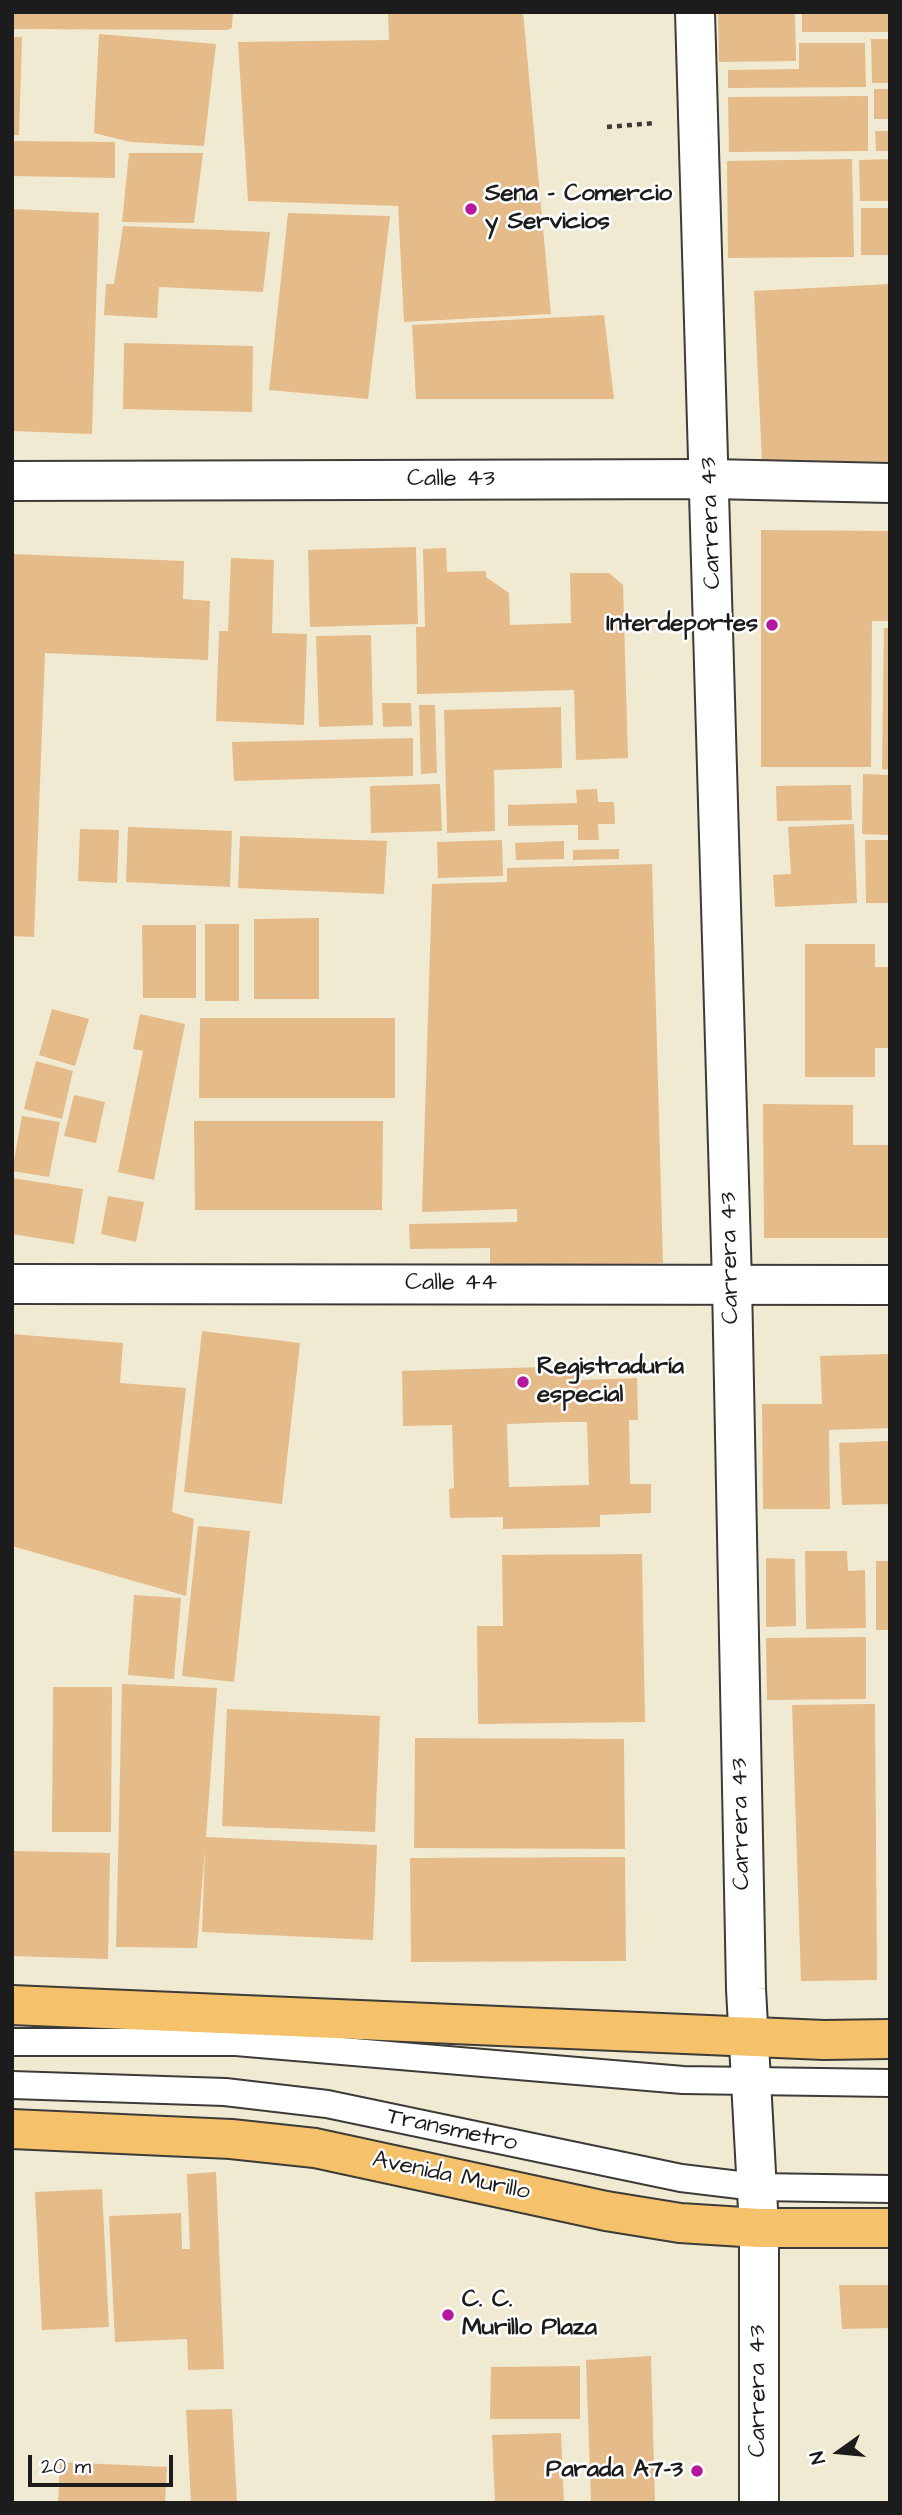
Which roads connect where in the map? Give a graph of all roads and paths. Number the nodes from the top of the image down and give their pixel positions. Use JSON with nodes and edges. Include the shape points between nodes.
{"nodes":[{"id":1,"x":695,"y":12,"type":"edge"},
{"id":2,"x":710,"y":479,"type":"junction"},
{"id":3,"x":12,"y":481,"type":"edge"},
{"id":4,"x":890,"y":483,"type":"edge"},
{"id":5,"x":732,"y":1283,"type":"junction"},
{"id":6,"x":12,"y":1284,"type":"edge"},
{"id":7,"x":890,"y":1285,"type":"edge"},
{"id":8,"x":12,"y":2005,"type":"edge"},
{"id":9,"x":749,"y":2036,"type":"junction"},
{"id":10,"x":890,"y":2039,"type":"edge"},
{"id":11,"x":12,"y":2042,"type":"edge"},
{"id":12,"x":753,"y":2083,"type":"junction"},
{"id":13,"x":890,"y":2083,"type":"edge"},
{"id":14,"x":12,"y":2085,"type":"edge"},
{"id":15,"x":12,"y":2129,"type":"edge"},
{"id":16,"x":756,"y":2187,"type":"junction"},
{"id":17,"x":890,"y":2189,"type":"edge"},
{"id":18,"x":759,"y":2228,"type":"junction"},
{"id":19,"x":890,"y":2228,"type":"edge"},
{"id":20,"x":759,"y":2503,"type":"edge"}],
"edges":[{"from":1,"to":2,"type":"street","name":"Carrera 43"},
{"from":2,"to":3,"type":"street","name":"Calle 43"},
{"from":2,"to":4,"type":"street","name":"Calle 43"},
{"from":2,"to":5,"type":"street","name":"Carrera 43"},
{"from":5,"to":6,"type":"street","name":"Calle 44"},
{"from":5,"to":7,"type":"street","name":"Calle 44"},
{"from":5,"to":9,"type":"street","name":"Carrera 43"},
{"from":8,"to":9,"type":"main road"},
{"from":9,"to":10,"type":"main road"},
{"from":9,"to":12,"type":"street","name":"Carrera 43"},
{"from":11,"to":12,"type":"lane","via":[[236,2042]]},
{"from":12,"to":13,"type":"lane"},
{"from":12,"to":16,"type":"street","name":"Carrera 43"},
{"from":14,"to":16,"type":"lane","name":"Transmetro","via":[[225,2092],[327,2104],[634,2170]]},
{"from":15,"to":18,"type":"main road","name":"Avenida Murillo","via":[[231,2139],[315,2148],[606,2211],[680,2223]]},
{"from":16,"to":17,"type":"lane","name":"Transmetro"},
{"from":16,"to":18,"type":"street","name":"Carrera 43"},
{"from":18,"to":19,"type":"main road","name":"Avenida Murillo"},
{"from":18,"to":20,"type":"street","name":"Carrera 43"}]}
